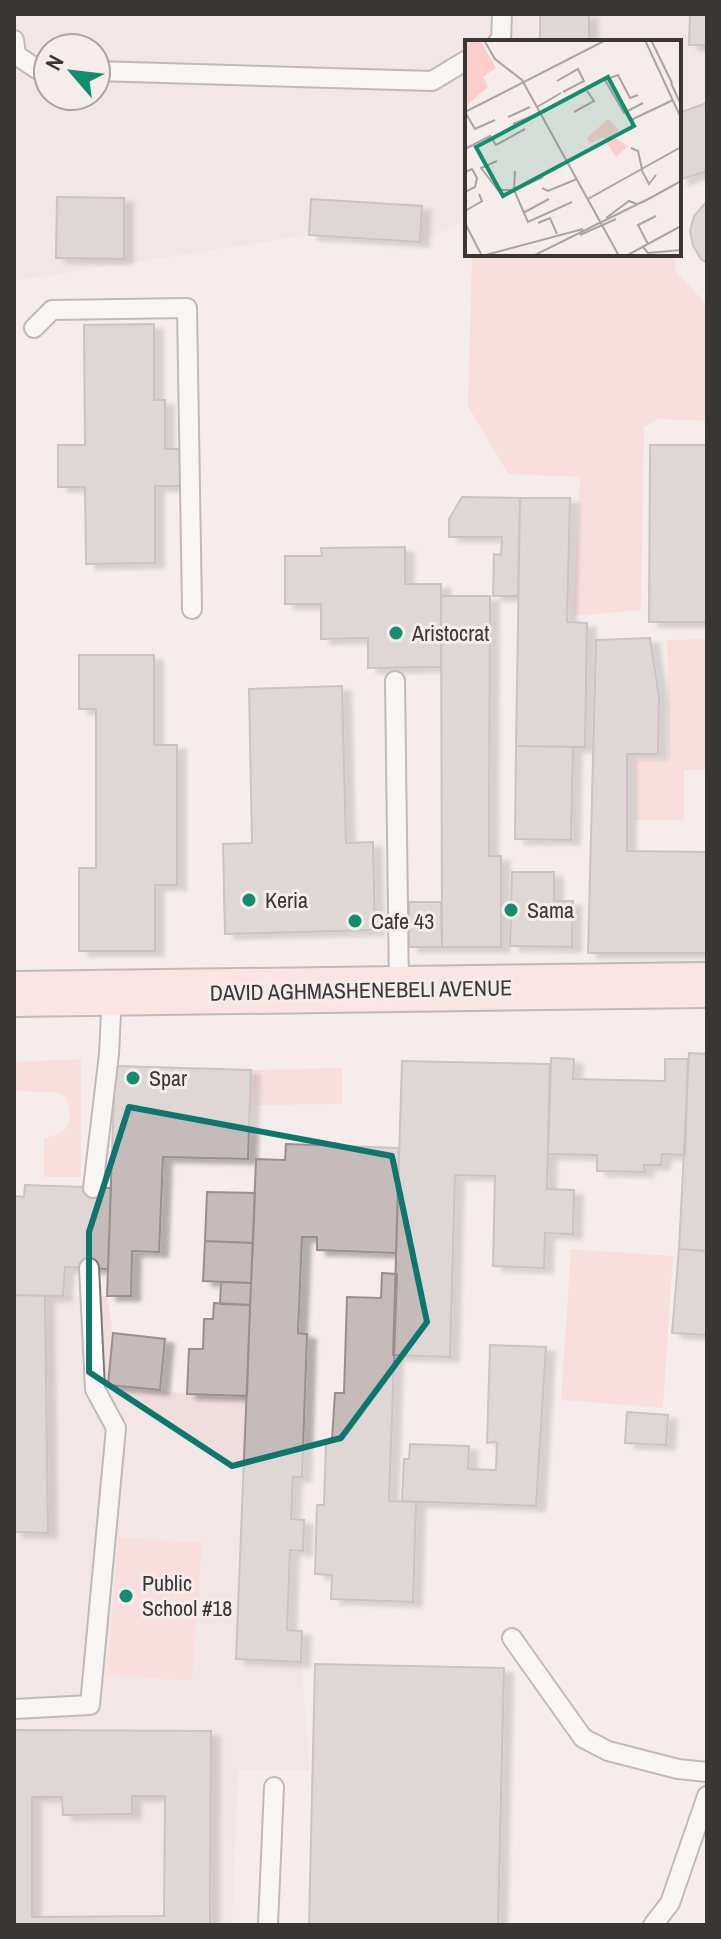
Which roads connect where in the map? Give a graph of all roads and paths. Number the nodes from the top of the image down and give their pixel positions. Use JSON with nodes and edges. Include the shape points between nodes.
{"nodes":[{"id":1,"x":502,"y":14,"type":"edge"},
{"id":2,"x":14,"y":40,"type":"edge"},
{"id":3,"x":501,"y":40,"type":"edge"},
{"id":4,"x":465,"y":61,"type":"edge"},
{"id":5,"x":32,"y":66,"type":"edge"},
{"id":6,"x":112,"y":71,"type":"edge"},
{"id":7,"x":34,"y":328,"type":"dead end"},
{"id":8,"x":192,"y":609,"type":"dead end"},
{"id":9,"x":395,"y":681,"type":"dead end"},
{"id":10,"x":707,"y":985,"type":"edge"},
{"id":11,"x":399,"y":989,"type":"junction"},
{"id":12,"x":112,"y":993,"type":"junction"},
{"id":13,"x":14,"y":994,"type":"edge"},
{"id":14,"x":93,"y":1188,"type":"dead end"},
{"id":15,"x":89,"y":1268,"type":"dead end"},
{"id":16,"x":512,"y":1638,"type":"dead end"},
{"id":17,"x":14,"y":1709,"type":"edge"},
{"id":18,"x":707,"y":1772,"type":"edge"},
{"id":19,"x":274,"y":1787,"type":"dead end"},
{"id":20,"x":705,"y":1806,"type":"edge"},
{"id":21,"x":268,"y":1925,"type":"edge"},
{"id":22,"x":653,"y":1925,"type":"edge"}],
"edges":[{"from":1,"to":3,"type":"lane"},
{"from":2,"to":5,"type":"lane","via":[[16,55]]},
{"from":4,"to":6,"type":"lane","via":[[432,81]]},
{"from":7,"to":8,"type":"lane","via":[[52,310],[187,308]]},
{"from":9,"to":11,"type":"lane"},
{"from":10,"to":11,"type":"main road","name":"DAVID AGHMASHENEBELI AVENUE"},
{"from":11,"to":12,"type":"main road","name":"DAVID AGHMASHENEBELI AVENUE"},
{"from":12,"to":13,"type":"main road","name":"DAVID AGHMASHENEBELI AVENUE"},
{"from":12,"to":14,"type":"lane"},
{"from":15,"to":17,"type":"lane","via":[[95,1389],[116,1428],[90,1705]]},
{"from":16,"to":18,"type":"lane","via":[[583,1738],[608,1751]]},
{"from":19,"to":21,"type":"lane"},
{"from":20,"to":22,"type":"lane","via":[[670,1903]]}]}
